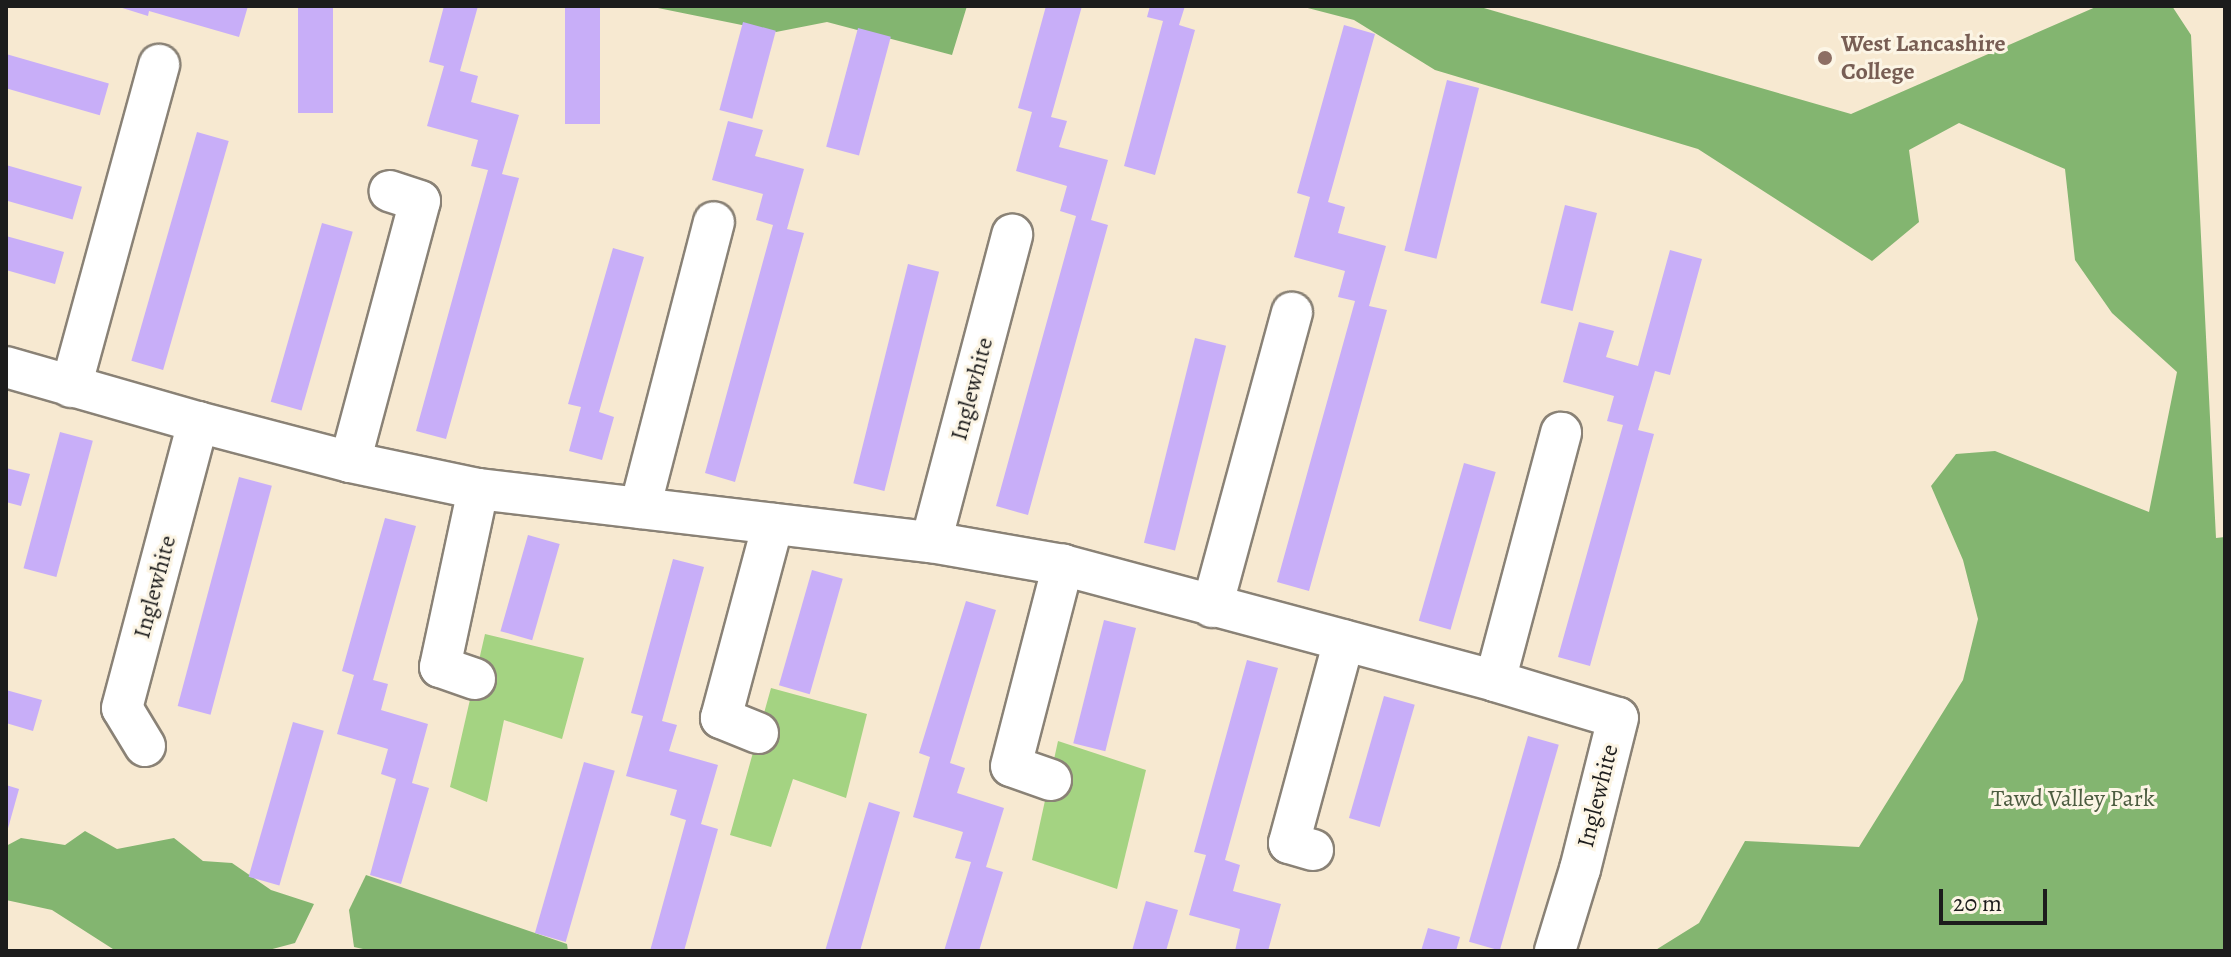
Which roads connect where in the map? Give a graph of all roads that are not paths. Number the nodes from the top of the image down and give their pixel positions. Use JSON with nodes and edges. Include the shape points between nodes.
{"nodes":[{"id":1,"x":165,"y":89,"type":"dead end"},
{"id":2,"x":390,"y":191,"type":"dead end"},
{"id":3,"x":714,"y":222,"type":"dead end"},
{"id":4,"x":1012,"y":235,"type":"dead end"},
{"id":5,"x":1292,"y":313,"type":"dead end"},
{"id":6,"x":6,"y":367,"type":"edge"},
{"id":7,"x":71,"y":387,"type":"junction"},
{"id":8,"x":198,"y":422,"type":"junction"},
{"id":9,"x":1561,"y":433,"type":"dead end"},
{"id":10,"x":350,"y":462,"type":"junction"},
{"id":11,"x":478,"y":489,"type":"junction"},
{"id":12,"x":640,"y":508,"type":"junction"},
{"id":13,"x":773,"y":524,"type":"junction"},
{"id":14,"x":931,"y":542,"type":"junction"},
{"id":15,"x":1063,"y":565,"type":"junction"},
{"id":16,"x":1212,"y":607,"type":"junction"},
{"id":17,"x":1344,"y":640,"type":"junction"},
{"id":18,"x":475,"y":679,"type":"dead end"},
{"id":19,"x":1495,"y":681,"type":"junction"},
{"id":20,"x":758,"y":733,"type":"dead end"},
{"id":21,"x":145,"y":746,"type":"dead end"},
{"id":22,"x":1051,"y":780,"type":"dead end"},
{"id":23,"x":1313,"y":850,"type":"dead end"},
{"id":24,"x":1555,"y":951,"type":"edge"}],
"edges":[{"from":1,"to":7,"type":"street"},
{"from":2,"to":10,"type":"street","via":[[420,201]]},
{"from":3,"to":12,"type":"street"},
{"from":4,"to":14,"type":"street","name":"Inglewhite"},
{"from":5,"to":16,"type":"street"},
{"from":6,"to":7,"type":"street","name":"Inglewhite"},
{"from":7,"to":8,"type":"street","name":"Inglewhite"},
{"from":8,"to":10,"type":"street","name":"Inglewhite"},
{"from":8,"to":21,"type":"street","name":"Inglewhite","via":[[122,708]]},
{"from":9,"to":19,"type":"street"},
{"from":10,"to":11,"type":"street","name":"Inglewhite"},
{"from":11,"to":12,"type":"street","name":"Inglewhite"},
{"from":11,"to":18,"type":"street","via":[[440,667]]},
{"from":12,"to":13,"type":"street","name":"Inglewhite"},
{"from":13,"to":14,"type":"street","name":"Inglewhite"},
{"from":13,"to":20,"type":"street","via":[[721,718]]},
{"from":14,"to":15,"type":"street","name":"Inglewhite"},
{"from":15,"to":16,"type":"street","name":"Inglewhite"},
{"from":15,"to":22,"type":"street","via":[[1011,766]]},
{"from":16,"to":17,"type":"street","name":"Inglewhite"},
{"from":17,"to":19,"type":"street","name":"Inglewhite"},
{"from":17,"to":23,"type":"street","via":[[1289,843]]},
{"from":19,"to":24,"type":"street","name":"Inglewhite","via":[[1618,718]]}]}
